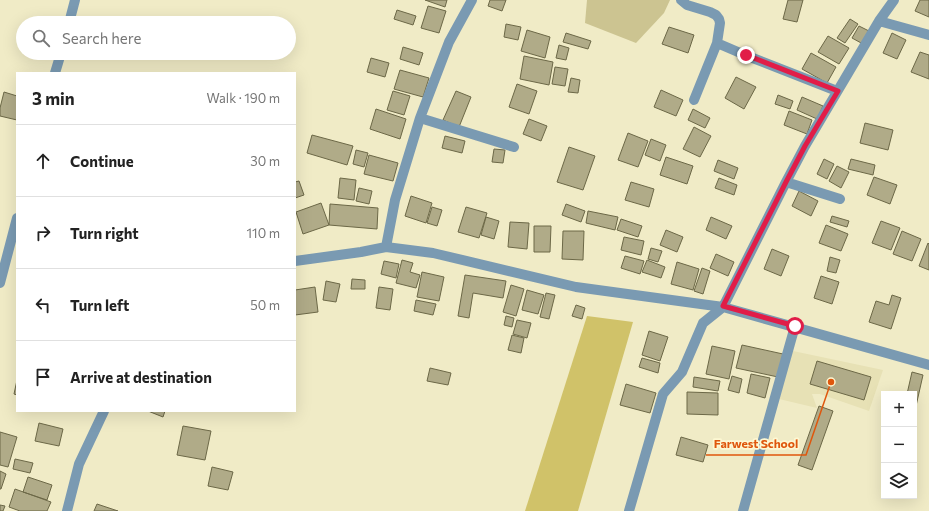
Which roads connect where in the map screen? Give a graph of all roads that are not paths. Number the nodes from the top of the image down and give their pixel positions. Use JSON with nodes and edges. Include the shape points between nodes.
{"nodes":[{"id":1,"x":75,"y":0,"type":"edge"},
{"id":2,"x":472,"y":0,"type":"edge"},
{"id":3,"x":681,"y":0,"type":"edge"},
{"id":4,"x":894,"y":0,"type":"edge"},
{"id":5,"x":71,"y":16,"type":"edge"},
{"id":6,"x":879,"y":21,"type":"junction"},
{"id":7,"x":929,"y":35,"type":"edge"},
{"id":8,"x":717,"y":43,"type":"junction"},
{"id":9,"x":59,"y":60,"type":"edge"},
{"id":10,"x":55,"y":72,"type":"edge"},
{"id":11,"x":838,"y":91,"type":"junction"},
{"id":12,"x":694,"y":100,"type":"dead end"},
{"id":13,"x":420,"y":118,"type":"junction"},
{"id":14,"x":514,"y":147,"type":"dead end"},
{"id":15,"x":786,"y":182,"type":"junction"},
{"id":16,"x":840,"y":200,"type":"dead end"},
{"id":17,"x":16,"y":221,"type":"edge"},
{"id":18,"x":386,"y":247,"type":"junction"},
{"id":19,"x":3,"y":259,"type":"edge"},
{"id":20,"x":296,"y":261,"type":"edge"},
{"id":21,"x":0,"y":283,"type":"edge"},
{"id":22,"x":723,"y":306,"type":"junction"},
{"id":23,"x":795,"y":326,"type":"junction"},
{"id":24,"x":929,"y":365,"type":"edge"},
{"id":25,"x":104,"y":412,"type":"edge"},
{"id":26,"x":67,"y":511,"type":"edge"},
{"id":27,"x":629,"y":511,"type":"edge"},
{"id":28,"x":743,"y":511,"type":"edge"}],
"edges":[{"from":1,"to":5,"type":"street"},
{"from":2,"to":13,"type":"street","via":[[449,42]]},
{"from":3,"to":8,"type":"street","via":[[687,5],[716,15],[720,23]]},
{"from":4,"to":6,"type":"street"},
{"from":6,"to":7,"type":"street"},
{"from":6,"to":11,"type":"street"},
{"from":8,"to":11,"type":"street"},
{"from":8,"to":12,"type":"street"},
{"from":9,"to":10,"type":"street"},
{"from":11,"to":15,"type":"street"},
{"from":13,"to":14,"type":"street"},
{"from":13,"to":18,"type":"street","via":[[395,200]]},
{"from":15,"to":16,"type":"street"},
{"from":15,"to":22,"type":"street"},
{"from":17,"to":19,"type":"street"},
{"from":18,"to":20,"type":"street"},
{"from":18,"to":22,"type":"street","via":[[433,252],[576,286]]},
{"from":19,"to":21,"type":"street"},
{"from":22,"to":23,"type":"street"},
{"from":22,"to":27,"type":"street","via":[[703,323],[682,372],[663,394]]},
{"from":23,"to":24,"type":"street"},
{"from":23,"to":28,"type":"street"},
{"from":25,"to":26,"type":"street","via":[[79,464]]}]}
